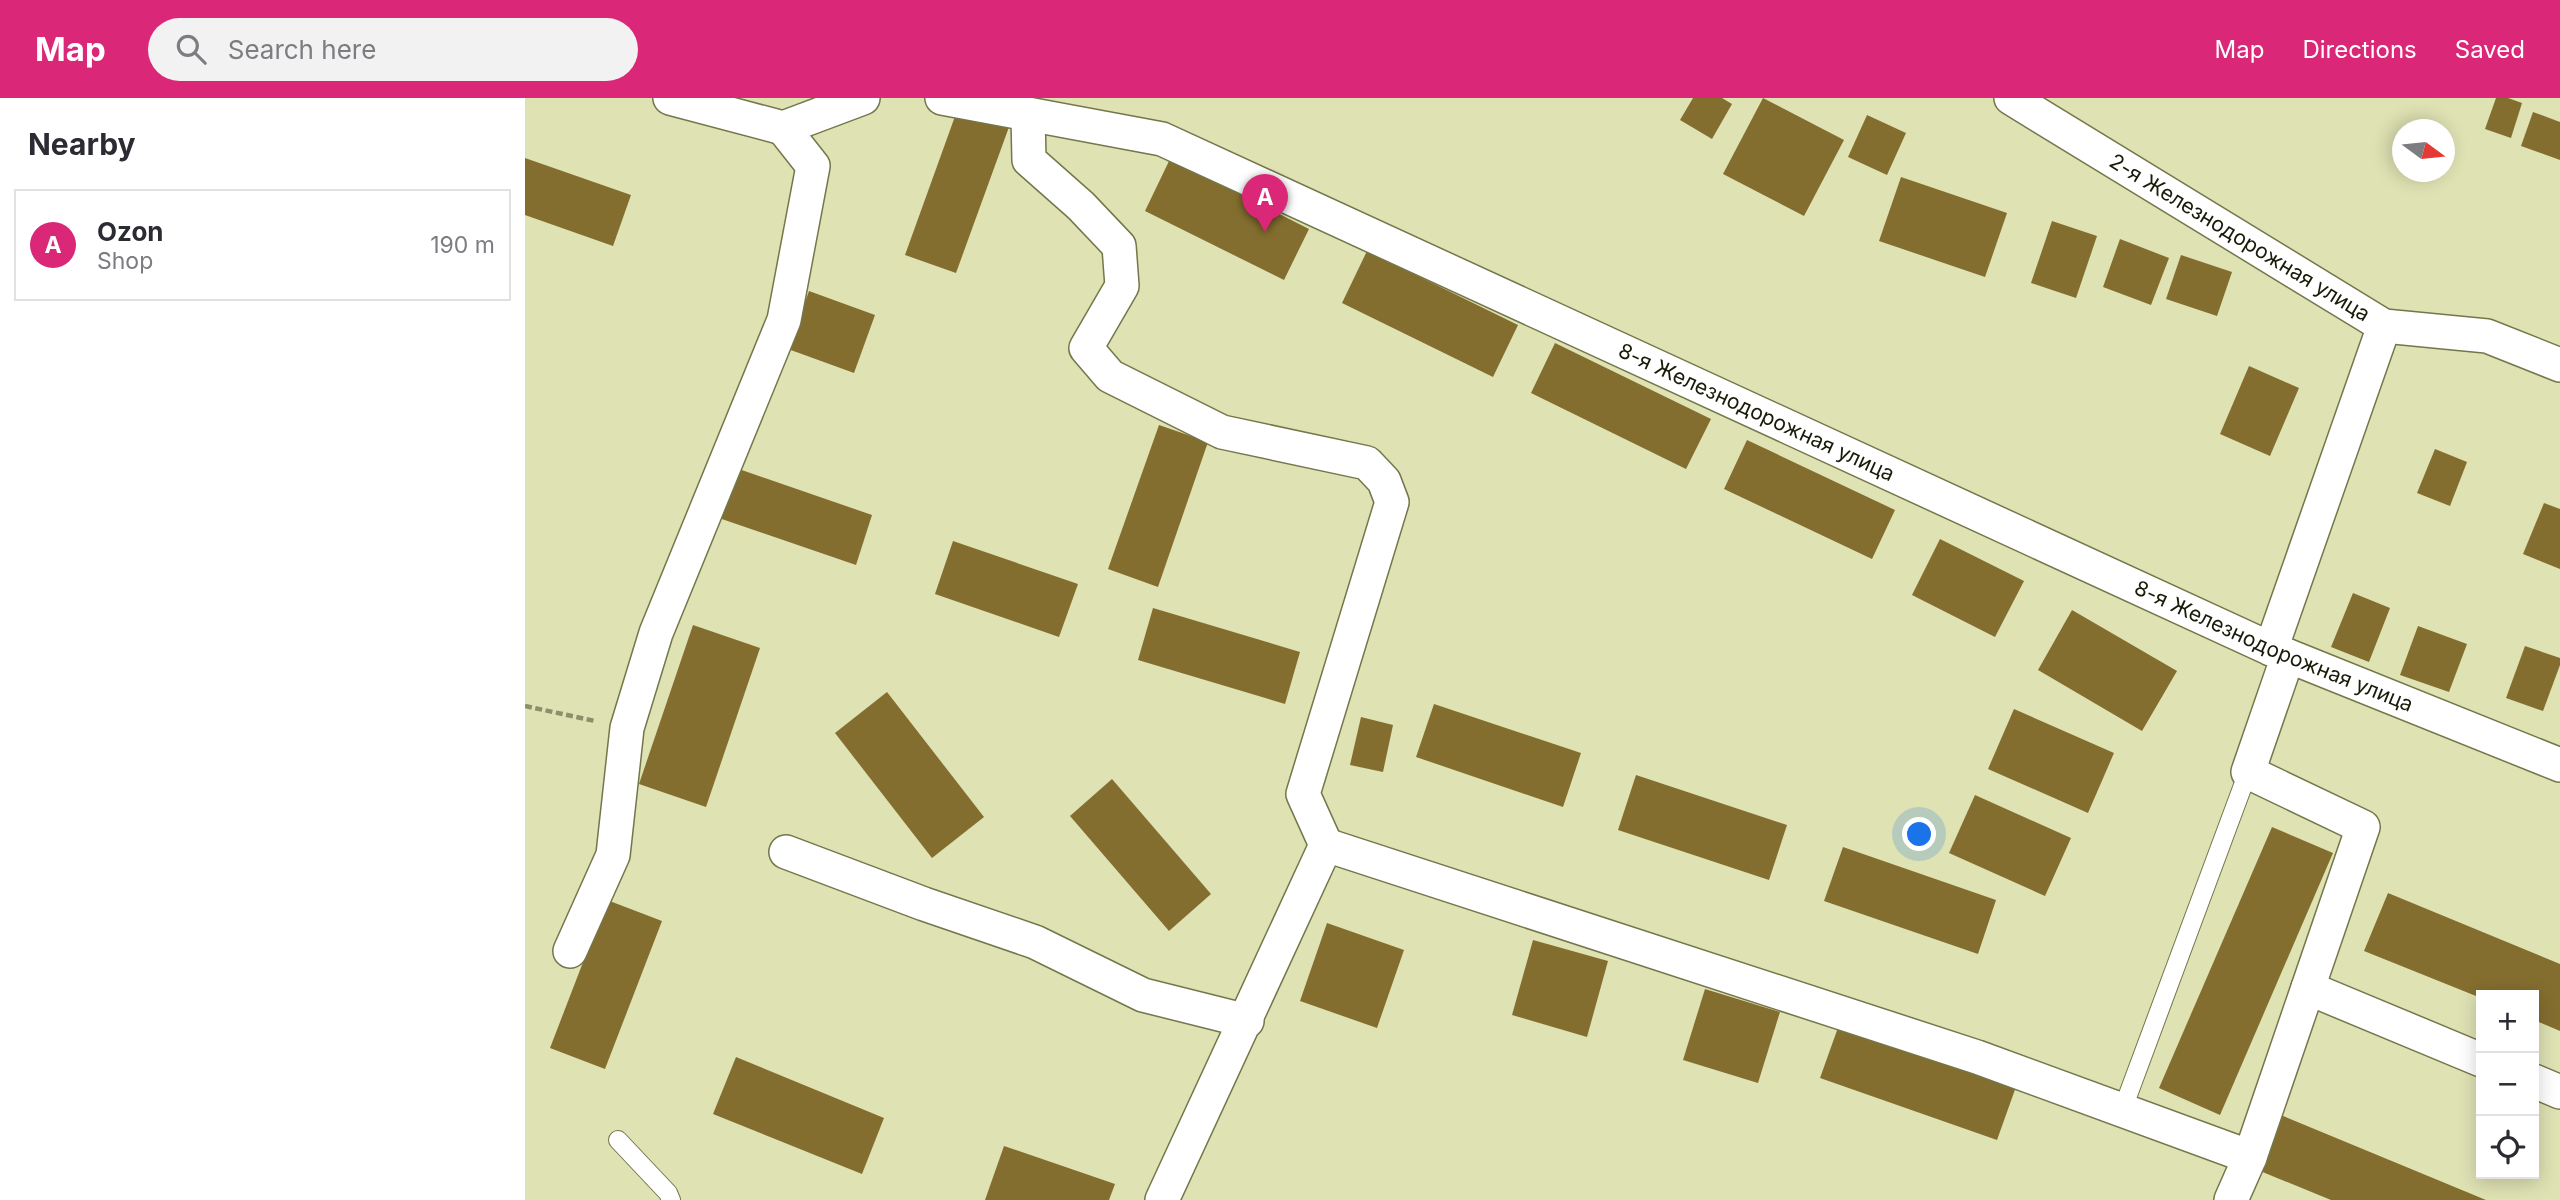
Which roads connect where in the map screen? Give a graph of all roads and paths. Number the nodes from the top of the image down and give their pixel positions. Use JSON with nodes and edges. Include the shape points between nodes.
{"nodes":[{"id":1,"x":670,"y":98,"type":"edge"},
{"id":2,"x":863,"y":98,"type":"edge"},
{"id":3,"x":942,"y":98,"type":"edge"},
{"id":4,"x":2011,"y":98,"type":"edge"},
{"id":5,"x":1028,"y":116,"type":"junction"},
{"id":6,"x":783,"y":128,"type":"junction"},
{"id":7,"x":2384,"y":326,"type":"junction"},
{"id":8,"x":2560,"y":365,"type":"edge"},
{"id":9,"x":2279,"y":652,"type":"junction"},
{"id":10,"x":525,"y":706,"type":"edge"},
{"id":11,"x":627,"y":728,"type":"junction"},
{"id":12,"x":2560,"y":765,"type":"edge"},
{"id":13,"x":2248,"y":772,"type":"junction"},
{"id":14,"x":1326,"y":845,"type":"junction"},
{"id":15,"x":786,"y":852,"type":"dead end"},
{"id":16,"x":570,"y":951,"type":"dead end"},
{"id":17,"x":2308,"y":988,"type":"junction"},
{"id":18,"x":1247,"y":1021,"type":"junction"},
{"id":19,"x":2476,"y":1058,"type":"edge"},
{"id":20,"x":2539,"y":1083,"type":"edge"},
{"id":21,"x":2560,"y":1092,"type":"edge"},
{"id":22,"x":2122,"y":1111,"type":"junction"},
{"id":23,"x":618,"y":1140,"type":"dead end"},
{"id":24,"x":2250,"y":1157,"type":"junction"},
{"id":25,"x":671,"y":1200,"type":"edge"},
{"id":26,"x":1162,"y":1200,"type":"edge"},
{"id":27,"x":2231,"y":1200,"type":"edge"}],
"edges":[{"from":1,"to":6,"type":"street"},
{"from":2,"to":6,"type":"street"},
{"from":3,"to":5,"type":"street","name":"8-я Железнодорожная улица"},
{"from":4,"to":7,"type":"street","name":"2-я Железнодорожная улица"},
{"from":5,"to":9,"type":"street","name":"8-я Железнодорожная улица","via":[[1162,139]]},
{"from":5,"to":14,"type":"street","via":[[1030,160],[1119,246],[1122,286],[1086,348],[1110,376],[1222,432],[1367,463],[1384,481],[1392,502],[1303,794]]},
{"from":6,"to":11,"type":"street","via":[[813,166],[784,320],[656,633]]},
{"from":7,"to":8,"type":"street","name":"2-я Железнодорожная улица","via":[[2487,336]]},
{"from":7,"to":9,"type":"street"},
{"from":9,"to":12,"type":"street","name":"8-я Железнодорожная улица"},
{"from":9,"to":13,"type":"street"},
{"from":10,"to":11,"type":"path"},
{"from":11,"to":16,"type":"street","via":[[613,856]]},
{"from":13,"to":17,"type":"street","via":[[2363,827]]},
{"from":13,"to":22,"type":"lane"},
{"from":14,"to":18,"type":"street"},
{"from":14,"to":22,"type":"street","via":[[1977,1057]]},
{"from":15,"to":18,"type":"street","via":[[1035,942],[1143,995]]},
{"from":17,"to":19,"type":"street"},
{"from":17,"to":24,"type":"street"},
{"from":18,"to":26,"type":"street"},
{"from":20,"to":21,"type":"street"},
{"from":22,"to":24,"type":"street"},
{"from":23,"to":25,"type":"lane"},
{"from":24,"to":27,"type":"street"}]}
